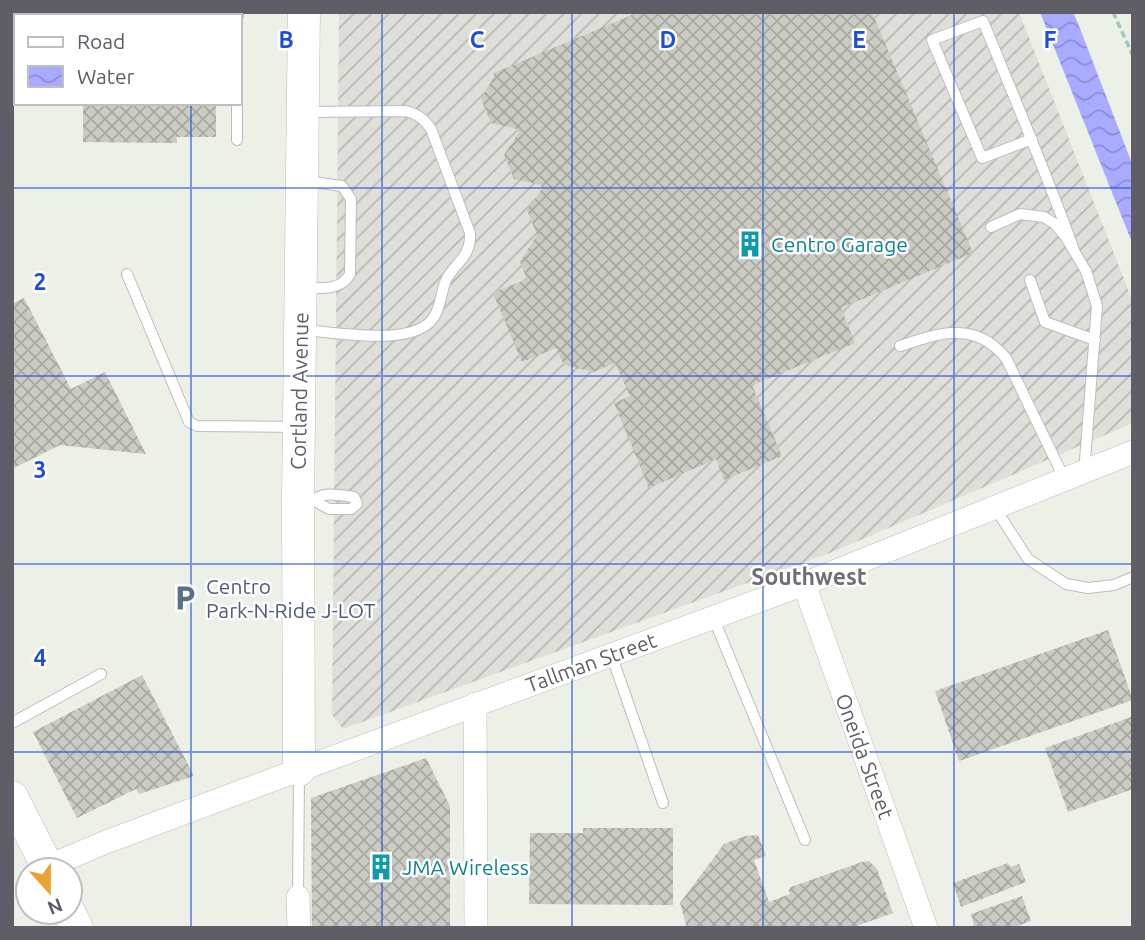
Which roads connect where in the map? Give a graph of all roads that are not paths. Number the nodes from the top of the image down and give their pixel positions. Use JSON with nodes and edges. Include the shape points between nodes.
{"nodes":[{"id":1,"x":304,"y":12,"type":"edge"},
{"id":2,"x":237,"y":105,"type":"edge"},
{"id":3,"x":303,"y":112,"type":"junction"},
{"id":4,"x":1032,"y":139,"type":"junction"},
{"id":5,"x":237,"y":140,"type":"dead end"},
{"id":6,"x":302,"y":180,"type":"junction"},
{"id":7,"x":991,"y":227,"type":"dead end"},
{"id":8,"x":1074,"y":250,"type":"junction"},
{"id":9,"x":127,"y":275,"type":"dead end"},
{"id":10,"x":1030,"y":280,"type":"dead end"},
{"id":11,"x":301,"y":288,"type":"junction"},
{"id":12,"x":300,"y":329,"type":"junction"},
{"id":13,"x":1095,"y":340,"type":"junction"},
{"id":14,"x":900,"y":346,"type":"dead end"},
{"id":15,"x":299,"y":427,"type":"junction"},
{"id":16,"x":1133,"y":452,"type":"edge"},
{"id":17,"x":1074,"y":476,"type":"junction"},
{"id":18,"x":307,"y":501,"type":"junction"},
{"id":19,"x":360,"y":504,"type":"dead end"},
{"id":20,"x":995,"y":508,"type":"junction"},
{"id":21,"x":1133,"y":577,"type":"edge"},
{"id":22,"x":804,"y":584,"type":"junction"},
{"id":23,"x":713,"y":617,"type":"junction"},
{"id":24,"x":611,"y":654,"type":"junction"},
{"id":25,"x":102,"y":674,"type":"dead end"},
{"id":26,"x":475,"y":704,"type":"junction"},
{"id":27,"x":12,"y":723,"type":"edge"},
{"id":28,"x":299,"y":769,"type":"junction"},
{"id":29,"x":663,"y":803,"type":"dead end"},
{"id":30,"x":15,"y":810,"type":"edge"},
{"id":31,"x":805,"y":840,"type":"dead end"},
{"id":32,"x":41,"y":856,"type":"edge"},
{"id":33,"x":75,"y":856,"type":"edge"},
{"id":34,"x":298,"y":897,"type":"joint"},
{"id":35,"x":299,"y":928,"type":"edge"},
{"id":36,"x":476,"y":928,"type":"edge"},
{"id":37,"x":926,"y":928,"type":"edge"}],
"edges":[{"from":1,"to":3,"type":"street","name":"Cortland Avenue"},
{"from":2,"to":5,"type":"lane"},
{"from":3,"to":6,"type":"street","name":"Cortland Avenue"},
{"from":3,"to":12,"type":"lane","via":[[405,111],[425,120],[470,233],[470,245],[446,280],[433,319],[423,327],[393,336]]},
{"from":4,"to":4,"type":"lane","via":[[983,21],[932,40],[982,158]]},
{"from":4,"to":8,"type":"lane"},
{"from":6,"to":11,"type":"street","name":"Cortland Avenue"},
{"from":6,"to":11,"type":"lane","via":[[342,186],[351,199],[350,274],[338,286]]},
{"from":7,"to":8,"type":"lane","via":[[1020,214],[1044,217]]},
{"from":8,"to":13,"type":"lane","via":[[1097,306]]},
{"from":9,"to":15,"type":"lane","via":[[189,422],[197,426]]},
{"from":10,"to":13,"type":"lane","via":[[1045,322]]},
{"from":11,"to":12,"type":"street","name":"Cortland Avenue"},
{"from":12,"to":15,"type":"street","name":"Cortland Avenue"},
{"from":13,"to":17,"type":"lane"},
{"from":14,"to":17,"type":"lane","via":[[937,333],[960,332],[998,348]]},
{"from":15,"to":18,"type":"street","name":"Cortland Avenue"},
{"from":16,"to":17,"type":"street","name":"Tallman Street"},
{"from":17,"to":20,"type":"street","name":"Tallman Street"},
{"from":18,"to":19,"type":"lane","via":[[329,509],[351,509]]},
{"from":18,"to":28,"type":"street","name":"Cortland Avenue"},
{"from":20,"to":21,"type":"lane","via":[[1028,559],[1066,584],[1088,589]]},
{"from":20,"to":22,"type":"street","name":"Tallman Street"},
{"from":22,"to":23,"type":"street","name":"Tallman Street"},
{"from":22,"to":37,"type":"street","name":"Oneida Street"},
{"from":23,"to":24,"type":"street","name":"Tallman Street"},
{"from":23,"to":31,"type":"lane"},
{"from":24,"to":26,"type":"street","name":"Tallman Street"},
{"from":24,"to":29,"type":"lane"},
{"from":25,"to":27,"type":"lane"},
{"from":26,"to":28,"type":"street","name":"Tallman Street"},
{"from":26,"to":36,"type":"street"},
{"from":28,"to":33,"type":"street","name":"Tallman Street"},
{"from":28,"to":34,"type":"lane"},
{"from":30,"to":32,"type":"street"},
{"from":34,"to":35,"type":"street"}]}
